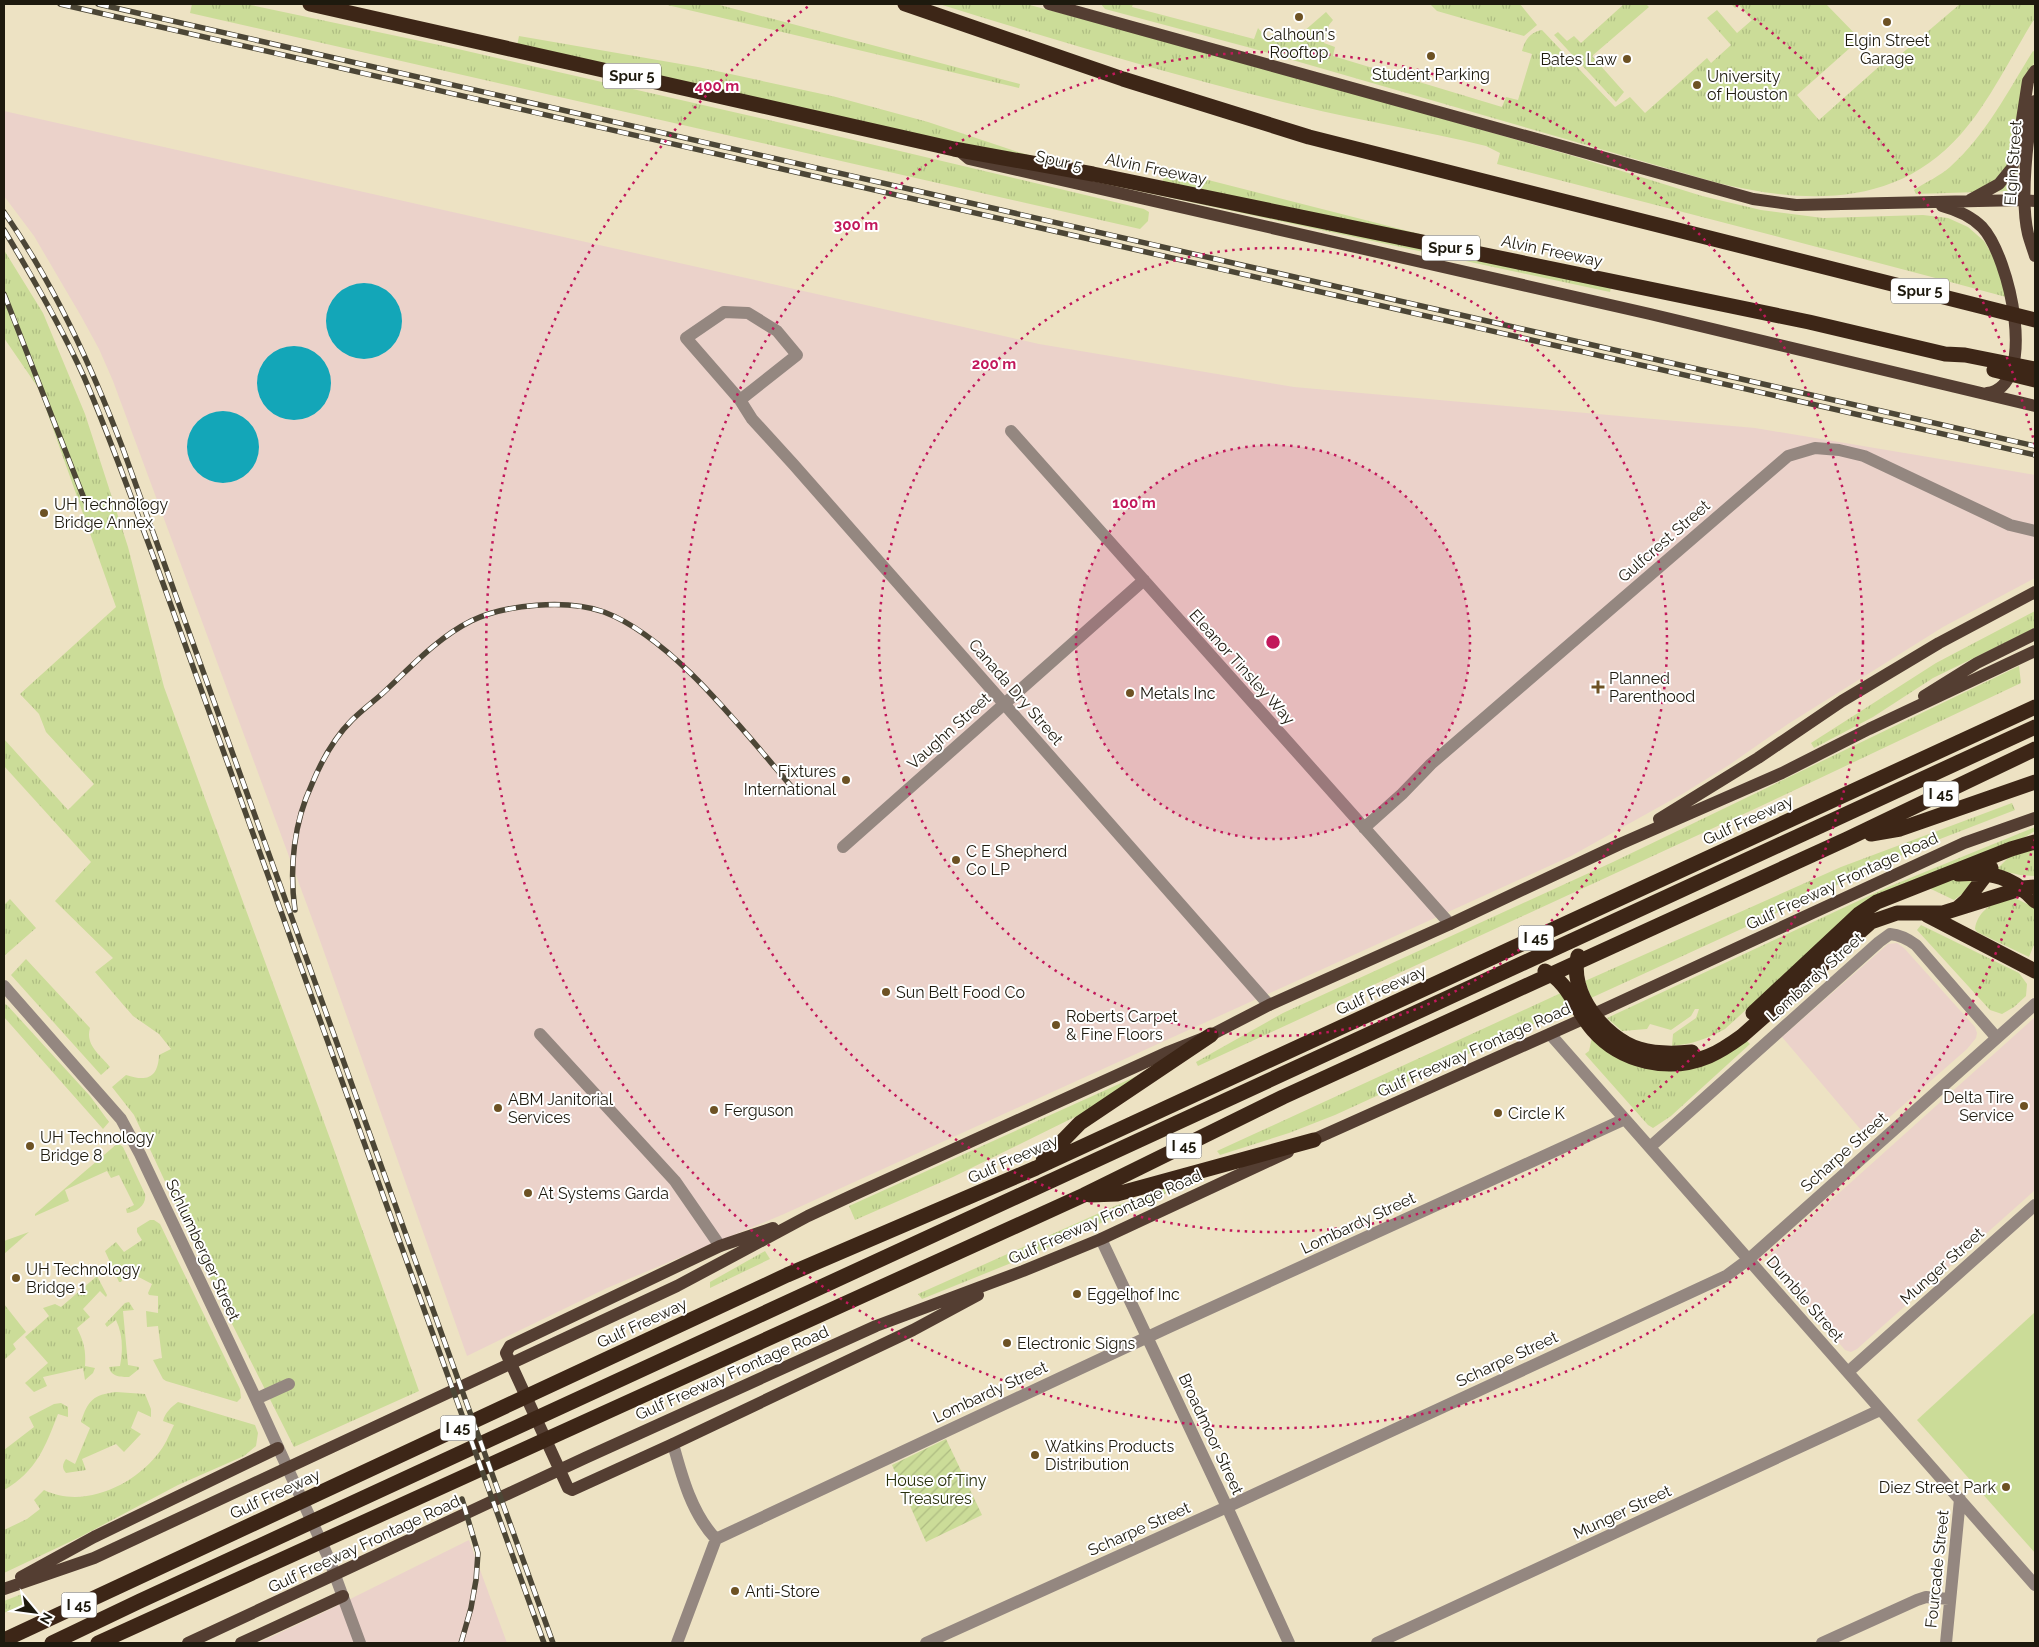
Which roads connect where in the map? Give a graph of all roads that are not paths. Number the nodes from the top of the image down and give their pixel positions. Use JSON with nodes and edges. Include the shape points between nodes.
{"nodes":[{"id":1,"x":310,"y":4,"type":"edge"},
{"id":2,"x":905,"y":4,"type":"edge"},
{"id":3,"x":1049,"y":4,"type":"edge"},
{"id":4,"x":2035,"y":71,"type":"edge"},
{"id":5,"x":2035,"y":101,"type":"edge"},
{"id":6,"x":954,"y":149,"type":"junction"},
{"id":7,"x":2030,"y":200,"type":"edge"},
{"id":8,"x":1966,"y":202,"type":"junction"},
{"id":9,"x":1932,"y":203,"type":"junction"},
{"id":10,"x":2035,"y":256,"type":"edge"},
{"id":11,"x":2035,"y":320,"type":"edge"},
{"id":12,"x":1945,"y":354,"type":"junction"},
{"id":13,"x":2035,"y":369,"type":"edge"},
{"id":14,"x":2035,"y":380,"type":"edge"},
{"id":15,"x":1982,"y":393,"type":"junction"},
{"id":16,"x":740,"y":400,"type":"junction"},
{"id":17,"x":2035,"y":406,"type":"edge"},
{"id":18,"x":1011,"y":431,"type":"dead end"},
{"id":19,"x":2035,"y":532,"type":"edge"},
{"id":20,"x":1144,"y":580,"type":"junction"},
{"id":21,"x":2035,"y":592,"type":"edge"},
{"id":22,"x":2035,"y":634,"type":"edge"},
{"id":23,"x":2035,"y":652,"type":"edge"},
{"id":24,"x":1004,"y":704,"type":"junction"},
{"id":25,"x":2035,"y":707,"type":"edge"},
{"id":26,"x":2035,"y":727,"type":"edge"},
{"id":27,"x":1869,"y":729,"type":"junction"},
{"id":28,"x":2035,"y":749,"type":"edge"},
{"id":29,"x":2035,"y":782,"type":"edge"},
{"id":30,"x":2035,"y":818,"type":"edge"},
{"id":31,"x":1364,"y":828,"type":"junction"},
{"id":32,"x":1847,"y":839,"type":"junction"},
{"id":33,"x":2035,"y":842,"type":"edge"},
{"id":34,"x":1620,"y":844,"type":"junction"},
{"id":35,"x":843,"y":847,"type":"dead end"},
{"id":36,"x":2010,"y":849,"type":"junction"},
{"id":37,"x":1949,"y":874,"type":"junction"},
{"id":38,"x":1986,"y":874,"type":"junction"},
{"id":39,"x":2029,"y":887,"type":"edge"},
{"id":40,"x":1682,"y":891,"type":"junction"},
{"id":41,"x":2035,"y":901,"type":"edge"},
{"id":42,"x":1957,"y":909,"type":"junction"},
{"id":43,"x":1926,"y":914,"type":"junction"},
{"id":44,"x":1450,"y":924,"type":"junction"},
{"id":45,"x":2035,"y":971,"type":"edge"},
{"id":46,"x":4,"y":986,"type":"edge"},
{"id":47,"x":2035,"y":1004,"type":"edge"},
{"id":48,"x":1269,"y":1005,"type":"junction"},
{"id":49,"x":1398,"y":1022,"type":"junction"},
{"id":50,"x":1739,"y":1032,"type":"junction"},
{"id":51,"x":540,"y":1034,"type":"dead end"},
{"id":52,"x":1550,"y":1034,"type":"junction"},
{"id":53,"x":1211,"y":1035,"type":"junction"},
{"id":54,"x":1996,"y":1038,"type":"junction"},
{"id":55,"x":1626,"y":1119,"type":"junction"},
{"id":56,"x":1314,"y":1140,"type":"junction"},
{"id":57,"x":1650,"y":1147,"type":"junction"},
{"id":58,"x":1036,"y":1168,"type":"junction"},
{"id":59,"x":1084,"y":1195,"type":"junction"},
{"id":60,"x":2035,"y":1205,"type":"edge"},
{"id":61,"x":808,"y":1216,"type":"junction"},
{"id":62,"x":1101,"y":1239,"type":"junction"},
{"id":63,"x":720,"y":1246,"type":"junction"},
{"id":64,"x":1749,"y":1260,"type":"junction"},
{"id":65,"x":1024,"y":1271,"type":"junction"},
{"id":66,"x":1148,"y":1338,"type":"junction"},
{"id":67,"x":1848,"y":1372,"type":"junction"},
{"id":68,"x":289,"y":1384,"type":"dead end"},
{"id":69,"x":256,"y":1399,"type":"junction"},
{"id":70,"x":1880,"y":1410,"type":"junction"},
{"id":71,"x":673,"y":1444,"type":"junction"},
{"id":72,"x":280,"y":1452,"type":"junction"},
{"id":73,"x":1960,"y":1499,"type":"junction"},
{"id":74,"x":1227,"y":1507,"type":"junction"},
{"id":75,"x":716,"y":1539,"type":"junction"},
{"id":76,"x":2035,"y":1585,"type":"edge"},
{"id":77,"x":4,"y":1588,"type":"edge"},
{"id":78,"x":342,"y":1592,"type":"junction"},
{"id":79,"x":1949,"y":1599,"type":"junction"},
{"id":80,"x":29,"y":1628,"type":"junction"},
{"id":81,"x":4,"y":1632,"type":"edge"},
{"id":82,"x":4,"y":1640,"type":"edge"},
{"id":83,"x":52,"y":1643,"type":"edge"},
{"id":84,"x":98,"y":1643,"type":"edge"},
{"id":85,"x":188,"y":1643,"type":"edge"},
{"id":86,"x":241,"y":1643,"type":"edge"},
{"id":87,"x":360,"y":1643,"type":"edge"},
{"id":88,"x":677,"y":1643,"type":"edge"},
{"id":89,"x":926,"y":1643,"type":"edge"},
{"id":90,"x":1288,"y":1643,"type":"edge"},
{"id":91,"x":1377,"y":1643,"type":"edge"},
{"id":92,"x":1822,"y":1643,"type":"edge"},
{"id":93,"x":1946,"y":1643,"type":"edge"}],
"edges":[{"from":1,"to":6,"type":"highway","name":"Spur 5","number":"Spur 5"},
{"from":2,"to":11,"type":"highway","number":"Spur 5","via":[[1309,137]]},
{"from":3,"to":9,"type":"main road","via":[[1753,199],[1796,205]]},
{"from":4,"to":8,"type":"main road","via":[[2028,81],[2012,168],[1999,184]]},
{"from":5,"to":7,"type":"main road","name":"Elgin Street","via":[[2026,159]]},
{"from":6,"to":12,"type":"highway","name":"Alvin Freeway","number":"Spur 5","via":[[1092,174],[1809,322]]},
{"from":6,"to":15,"type":"main road","name":"Spur 5","via":[[969,159]]},
{"from":7,"to":8,"type":"main road"},
{"from":7,"to":10,"type":"main road","name":"Elgin Street","via":[[2028,234]]},
{"from":8,"to":9,"type":"main road"},
{"from":9,"to":15,"type":"main road","via":[[1959,211],[1981,226],[2006,268],[2022,331],[2022,358],[2012,382],[1997,392]]},
{"from":12,"to":13,"type":"highway"},
{"from":12,"to":14,"type":"highway","via":[[1963,362]]},
{"from":15,"to":17,"type":"main road","name":"Spur 5"},
{"from":16,"to":16,"type":"street","name":"Canada Dry Street","via":[[797,354],[777,331],[748,313],[724,312],[686,338]]},
{"from":16,"to":24,"type":"street","name":"Canada Dry Street","via":[[752,419]]},
{"from":18,"to":20,"type":"street","name":"Eleanor Tinsley Way"},
{"from":19,"to":31,"type":"street","name":"Gulfcrest Street","via":[[2010,525],[1864,456],[1815,448],[1788,456],[1438,758]]},
{"from":20,"to":24,"type":"street","name":"Vaughn Street"},
{"from":20,"to":31,"type":"street","name":"Eleanor Tinsley Way"},
{"from":21,"to":34,"type":"main road","via":[[1939,643]]},
{"from":22,"to":27,"type":"main road","via":[[1977,663]]},
{"from":23,"to":27,"type":"main road"},
{"from":24,"to":35,"type":"street","name":"Vaughn Street"},
{"from":24,"to":48,"type":"street","name":"Canada Dry Street"},
{"from":25,"to":58,"type":"highway","name":"Gulf Freeway","number":"I 45"},
{"from":26,"to":40,"type":"highway","number":"I 45"},
{"from":27,"to":34,"type":"main road","via":[[1782,773]]},
{"from":28,"to":32,"type":"highway","number":"I 45"},
{"from":29,"to":32,"type":"highway","via":[[1900,828]]},
{"from":30,"to":52,"type":"main road","name":"Gulf Freeway Frontage Road","via":[[1964,843]]},
{"from":31,"to":44,"type":"street","name":"Eleanor Tinsley Way"},
{"from":32,"to":59,"type":"highway","number":"I 45","via":[[1283,1096]]},
{"from":33,"to":36,"type":"highway"},
{"from":34,"to":44,"type":"main road"},
{"from":36,"to":37,"type":"highway"},
{"from":36,"to":38,"type":"highway"},
{"from":37,"to":38,"type":"highway"},
{"from":37,"to":50,"type":"highway","via":[[1883,899],[1859,914]]},
{"from":38,"to":39,"type":"highway"},
{"from":38,"to":42,"type":"highway"},
{"from":39,"to":41,"type":"highway"},
{"from":39,"to":42,"type":"highway"},
{"from":40,"to":49,"type":"highway"},
{"from":40,"to":50,"type":"highway","via":[[1585,945],[1575,966],[1580,991],[1597,1018],[1610,1031],[1637,1048],[1677,1054],[1698,1051]]},
{"from":42,"to":43,"type":"highway"},
{"from":43,"to":45,"type":"highway"},
{"from":43,"to":50,"type":"highway","via":[[1896,913],[1871,922]]},
{"from":44,"to":48,"type":"main road"},
{"from":46,"to":69,"type":"street","name":"Schlumberger Street","via":[[121,1119]]},
{"from":47,"to":54,"type":"street","name":"Scharpe Street"},
{"from":48,"to":53,"type":"main road"},
{"from":49,"to":50,"type":"highway","via":[[1534,969],[1554,975],[1593,1030],[1613,1047],[1634,1058],[1688,1063],[1726,1047]]},
{"from":49,"to":83,"type":"highway"},
{"from":51,"to":63,"type":"street","via":[[676,1181]]},
{"from":52,"to":55,"type":"street","name":"Dumble Street"},
{"from":52,"to":56,"type":"main road","name":"Gulf Freeway Frontage Road"},
{"from":53,"to":58,"type":"highway","via":[[1080,1123]]},
{"from":53,"to":61,"type":"main road"},
{"from":54,"to":57,"type":"street","name":"Lombardy Street","via":[[1916,945],[1904,937],[1890,934]]},
{"from":54,"to":64,"type":"street","name":"Scharpe Street"},
{"from":55,"to":57,"type":"street","name":"Dumble Street"},
{"from":55,"to":66,"type":"street","name":"Lombardy Street"},
{"from":56,"to":59,"type":"highway","via":[[1117,1194]]},
{"from":56,"to":62,"type":"main road","name":"Gulf Freeway Frontage Road"},
{"from":57,"to":64,"type":"street","name":"Dumble Street"},
{"from":58,"to":80,"type":"highway","name":"Gulf Freeway","number":"I 45","via":[[787,1275]]},
{"from":59,"to":84,"type":"highway","number":"I 45"},
{"from":60,"to":67,"type":"street","name":"Munger Street"},
{"from":61,"to":63,"type":"main road"},
{"from":61,"to":77,"type":"main road","via":[[677,1286],[94,1558]]},
{"from":62,"to":65,"type":"main road","name":"Gulf Freeway Frontage Road"},
{"from":62,"to":66,"type":"street","name":"Broadmoor Street"},
{"from":63,"to":71,"type":"main road","via":[[510,1346],[506,1353],[565,1485],[572,1490]]},
{"from":64,"to":67,"type":"street","name":"Dumble Street"},
{"from":64,"to":74,"type":"street","name":"Scharpe Street","via":[[1726,1276]]},
{"from":65,"to":71,"type":"main road","via":[[912,1330]]},
{"from":65,"to":85,"type":"main road","name":"Gulf Freeway Frontage Road","via":[[848,1338]]},
{"from":66,"to":74,"type":"street","name":"Broadmoor Street"},
{"from":66,"to":75,"type":"street","name":"Lombardy Street"},
{"from":67,"to":70,"type":"street","name":"Dumble Street"},
{"from":68,"to":69,"type":"street"},
{"from":69,"to":72,"type":"street","name":"Schlumberger Street"},
{"from":70,"to":73,"type":"street","name":"Dumble Street"},
{"from":70,"to":91,"type":"street","name":"Munger Street"},
{"from":71,"to":75,"type":"street","via":[[682,1478],[698,1514]]},
{"from":72,"to":77,"type":"main road","via":[[94,1537]]},
{"from":72,"to":78,"type":"street","name":"Schlumberger Street"},
{"from":73,"to":76,"type":"street","name":"Dumble Street"},
{"from":73,"to":79,"type":"street","name":"Fourcade Street"},
{"from":74,"to":89,"type":"street","name":"Scharpe Street"},
{"from":74,"to":90,"type":"street","name":"Broadmoor Street"},
{"from":75,"to":88,"type":"street"},
{"from":78,"to":86,"type":"main road"},
{"from":78,"to":87,"type":"street","name":"Schlumberger Street"},
{"from":79,"to":92,"type":"street","via":[[1917,1600]]},
{"from":79,"to":93,"type":"street","name":"Fourcade Street"},
{"from":80,"to":81,"type":"highway"},
{"from":80,"to":82,"type":"highway","name":"Gulf Freeway","number":"I 45"}]}
